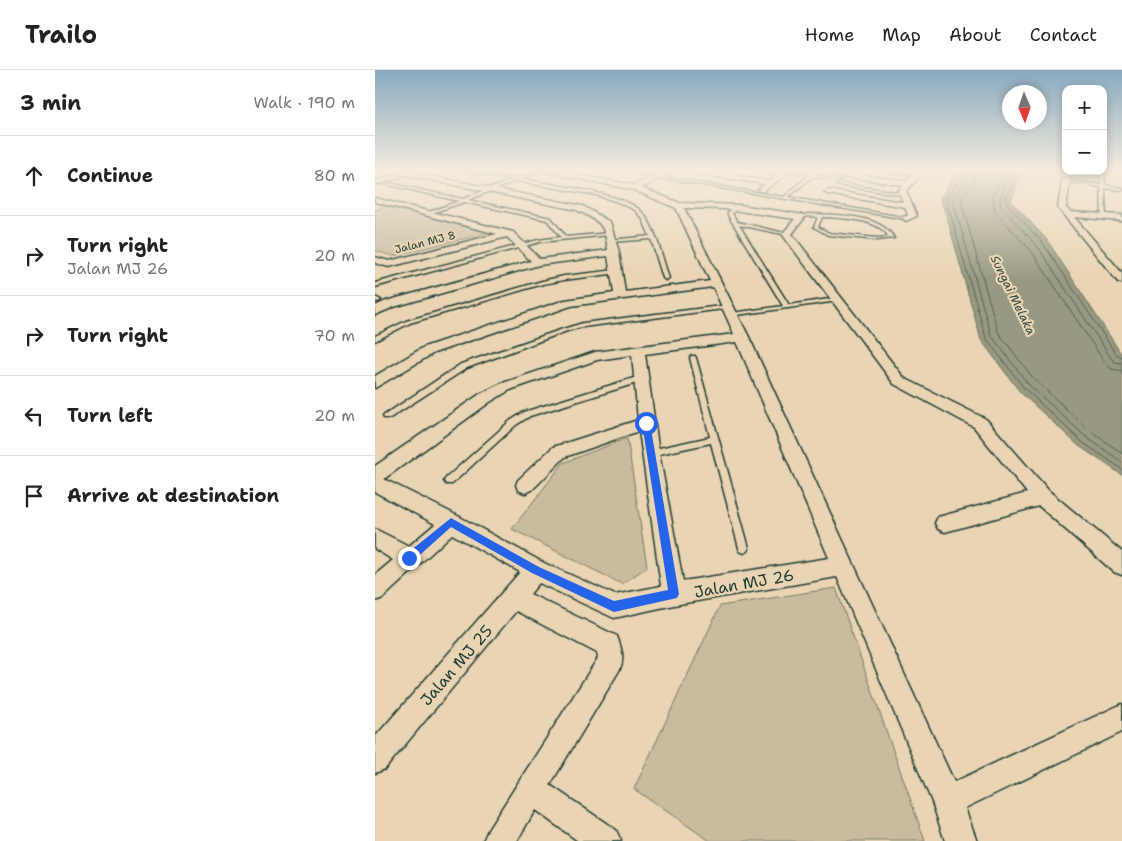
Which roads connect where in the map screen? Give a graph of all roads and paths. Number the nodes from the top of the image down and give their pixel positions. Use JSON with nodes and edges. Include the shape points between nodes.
{"nodes":[{"id":1,"x":405,"y":207,"type":"edge"},
{"id":2,"x":446,"y":207,"type":"edge"},
{"id":3,"x":494,"y":207,"type":"edge"},
{"id":4,"x":575,"y":207,"type":"edge"},
{"id":5,"x":630,"y":207,"type":"edge"},
{"id":6,"x":679,"y":207,"type":"edge"},
{"id":7,"x":738,"y":207,"type":"edge"},
{"id":8,"x":745,"y":207,"type":"edge"},
{"id":9,"x":841,"y":207,"type":"edge"},
{"id":10,"x":909,"y":207,"type":"edge"},
{"id":11,"x":1062,"y":207,"type":"edge"},
{"id":12,"x":1103,"y":207,"type":"edge"},
{"id":13,"x":431,"y":213,"type":"junction"},
{"id":14,"x":1067,"y":214,"type":"junction"},
{"id":15,"x":821,"y":216,"type":"junction"},
{"id":16,"x":801,"y":217,"type":"junction"},
{"id":17,"x":1104,"y":217,"type":"junction"},
{"id":18,"x":906,"y":218,"type":"joint"},
{"id":19,"x":1122,"y":218,"type":"edge"},
{"id":20,"x":735,"y":223,"type":"junction"},
{"id":21,"x":510,"y":234,"type":"junction"},
{"id":22,"x":787,"y":234,"type":"junction"},
{"id":23,"x":652,"y":237,"type":"junction"},
{"id":24,"x":565,"y":239,"type":"junction"},
{"id":25,"x":612,"y":242,"type":"junction"},
{"id":26,"x":522,"y":246,"type":"junction"},
{"id":27,"x":375,"y":260,"type":"edge"},
{"id":28,"x":538,"y":262,"type":"junction"},
{"id":29,"x":616,"y":272,"type":"junction"},
{"id":30,"x":666,"y":278,"type":"dead end"},
{"id":31,"x":1122,"y":280,"type":"edge"},
{"id":32,"x":717,"y":283,"type":"junction"},
{"id":33,"x":375,"y":285,"type":"edge"},
{"id":34,"x":619,"y":296,"type":"junction"},
{"id":35,"x":836,"y":300,"type":"junction"},
{"id":36,"x":376,"y":303,"type":"edge"},
{"id":37,"x":787,"y":307,"type":"junction"},
{"id":38,"x":731,"y":311,"type":"junction"},
{"id":39,"x":742,"y":337,"type":"junction"},
{"id":40,"x":375,"y":339,"type":"edge"},
{"id":41,"x":638,"y":350,"type":"junction"},
{"id":42,"x":693,"y":358,"type":"dead end"},
{"id":43,"x":640,"y":379,"type":"junction"},
{"id":44,"x":375,"y":383,"type":"edge"},
{"id":45,"x":387,"y":416,"type":"dead end"},
{"id":46,"x":646,"y":423,"type":"junction"},
{"id":47,"x":715,"y":440,"type":"junction"},
{"id":48,"x":650,"y":452,"type":"junction"},
{"id":49,"x":375,"y":476,"type":"edge"},
{"id":50,"x":449,"y":481,"type":"dead end"},
{"id":51,"x":375,"y":483,"type":"edge"},
{"id":52,"x":525,"y":485,"type":"dead end"},
{"id":53,"x":1041,"y":497,"type":"junction"},
{"id":54,"x":451,"y":522,"type":"junction"},
{"id":55,"x":945,"y":523,"type":"dead end"},
{"id":56,"x":375,"y":538,"type":"edge"},
{"id":57,"x":744,"y":548,"type":"dead end"},
{"id":58,"x":409,"y":558,"type":"junction"},
{"id":59,"x":1122,"y":565,"type":"edge"},
{"id":60,"x":844,"y":566,"type":"junction"},
{"id":61,"x":536,"y":570,"type":"junction"},
{"id":62,"x":375,"y":590,"type":"edge"},
{"id":63,"x":674,"y":594,"type":"junction"},
{"id":64,"x":513,"y":598,"type":"junction"},
{"id":65,"x":1122,"y":718,"type":"edge"},
{"id":66,"x":375,"y":759,"type":"edge"},
{"id":67,"x":531,"y":789,"type":"junction"},
{"id":68,"x":947,"y":801,"type":"junction"},
{"id":69,"x":499,"y":841,"type":"edge"},
{"id":70,"x":605,"y":841,"type":"edge"},
{"id":71,"x":961,"y":841,"type":"edge"}],
"edges":[{"from":1,"to":13,"type":"street"},
{"from":2,"to":13,"type":"lane"},
{"from":3,"to":24,"type":"lane","via":[[549,220]]},
{"from":4,"to":25,"type":"street","via":[[605,222]]},
{"from":5,"to":23,"type":"lane","via":[[640,212]]},
{"from":6,"to":32,"type":"street"},
{"from":7,"to":20,"type":"lane","via":[[730,212]]},
{"from":8,"to":16,"type":"street"},
{"from":9,"to":18,"type":"lane"},
{"from":10,"to":18,"type":"street","via":[[913,216]]},
{"from":11,"to":14,"type":"street"},
{"from":12,"to":17,"type":"lane"},
{"from":13,"to":21,"type":"street"},
{"from":14,"to":17,"type":"street"},
{"from":14,"to":31,"type":"street"},
{"from":15,"to":15,"type":"lane","via":[[872,221],[890,233],[892,238],[828,234],[816,227]]},
{"from":15,"to":16,"type":"lane"},
{"from":16,"to":22,"type":"street"},
{"from":17,"to":19,"type":"street"},
{"from":20,"to":22,"type":"lane"},
{"from":20,"to":37,"type":"lane"},
{"from":21,"to":26,"type":"street"},
{"from":21,"to":27,"type":"street","name":"Jalan MJ 8","via":[[389,264]]},
{"from":22,"to":35,"type":"street"},
{"from":23,"to":25,"type":"lane"},
{"from":23,"to":30,"type":"lane"},
{"from":24,"to":25,"type":"lane"},
{"from":24,"to":26,"type":"lane"},
{"from":25,"to":28,"type":"street"},
{"from":25,"to":29,"type":"street"},
{"from":26,"to":28,"type":"street"},
{"from":26,"to":33,"type":"lane"},
{"from":28,"to":36,"type":"street","via":[[390,304]]},
{"from":29,"to":34,"type":"street"},
{"from":29,"to":40,"type":"lane","via":[[542,283],[408,322]]},
{"from":32,"to":34,"type":"street"},
{"from":32,"to":38,"type":"street"},
{"from":34,"to":44,"type":"street","via":[[569,303],[429,350]]},
{"from":35,"to":37,"type":"lane"},
{"from":35,"to":53,"type":"street","via":[[899,381],[980,423]]},
{"from":37,"to":38,"type":"lane"},
{"from":38,"to":39,"type":"street"},
{"from":38,"to":45,"type":"lane","via":[[583,325],[565,330],[464,366]]},
{"from":39,"to":41,"type":"street"},
{"from":39,"to":60,"type":"street"},
{"from":41,"to":43,"type":"street"},
{"from":41,"to":49,"type":"street","via":[[595,356],[505,387]]},
{"from":42,"to":47,"type":"lane"},
{"from":43,"to":46,"type":"street"},
{"from":43,"to":50,"type":"lane","via":[[527,414]]},
{"from":46,"to":48,"type":"street"},
{"from":46,"to":52,"type":"street","via":[[559,452]]},
{"from":47,"to":48,"type":"lane"},
{"from":47,"to":57,"type":"lane"},
{"from":48,"to":63,"type":"street"},
{"from":51,"to":54,"type":"street"},
{"from":53,"to":55,"type":"street"},
{"from":53,"to":59,"type":"street"},
{"from":54,"to":58,"type":"street"},
{"from":54,"to":61,"type":"street"},
{"from":56,"to":58,"type":"street"},
{"from":58,"to":62,"type":"street"},
{"from":60,"to":63,"type":"street","name":"Jalan MJ 26"},
{"from":60,"to":68,"type":"street"},
{"from":61,"to":63,"type":"street","name":"Jalan MJ 26","via":[[614,607]]},
{"from":61,"to":64,"type":"street","name":"Jalan MJ 25"},
{"from":64,"to":66,"type":"street","name":"Jalan MJ 25"},
{"from":64,"to":67,"type":"street","via":[[608,645],[611,660]]},
{"from":65,"to":68,"type":"street"},
{"from":67,"to":69,"type":"street"},
{"from":67,"to":70,"type":"street"},
{"from":68,"to":71,"type":"street"}]}
